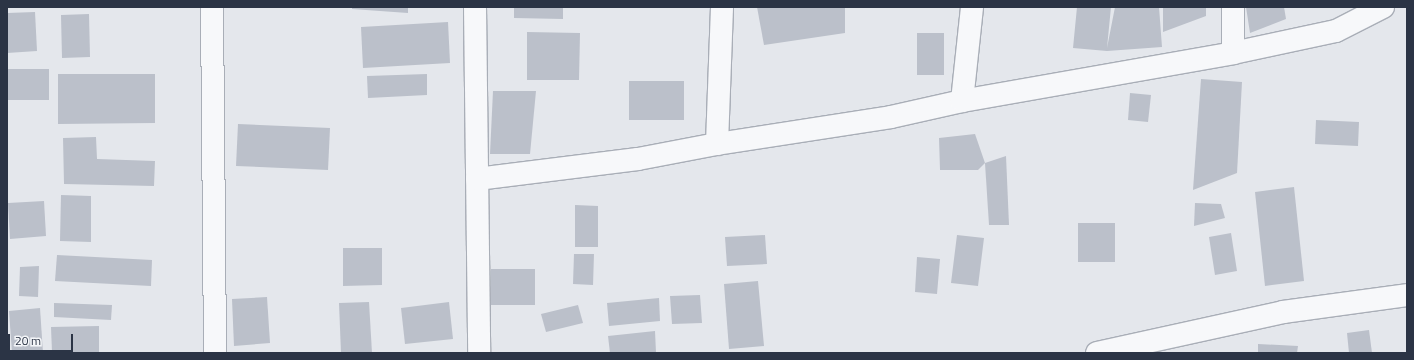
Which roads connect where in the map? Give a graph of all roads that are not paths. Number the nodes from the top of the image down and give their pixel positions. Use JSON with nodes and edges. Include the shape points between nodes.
{"nodes":[{"id":1,"x":212,"y":7,"type":"edge"},
{"id":2,"x":475,"y":7,"type":"edge"},
{"id":3,"x":722,"y":7,"type":"edge"},
{"id":4,"x":972,"y":7,"type":"edge"},
{"id":5,"x":1233,"y":7,"type":"edge"},
{"id":6,"x":1383,"y":7,"type":"edge"},
{"id":7,"x":1233,"y":53,"type":"junction"},
{"id":8,"x":962,"y":101,"type":"junction"},
{"id":9,"x":717,"y":144,"type":"junction"},
{"id":10,"x":477,"y":179,"type":"junction"},
{"id":11,"x":1407,"y":295,"type":"edge"},
{"id":12,"x":215,"y":353,"type":"edge"},
{"id":13,"x":478,"y":353,"type":"edge"},
{"id":14,"x":1097,"y":353,"type":"edge"}],
"edges":[{"from":1,"to":12,"type":"street"},
{"from":2,"to":10,"type":"street"},
{"from":3,"to":9,"type":"street"},
{"from":4,"to":8,"type":"street"},
{"from":5,"to":7,"type":"street"},
{"from":6,"to":7,"type":"street","via":[[1336,31]]},
{"from":7,"to":8,"type":"street"},
{"from":8,"to":9,"type":"street","via":[[891,118]]},
{"from":9,"to":10,"type":"street","via":[[638,159]]},
{"from":10,"to":13,"type":"street"},
{"from":11,"to":14,"type":"street","via":[[1283,312]]}]}
